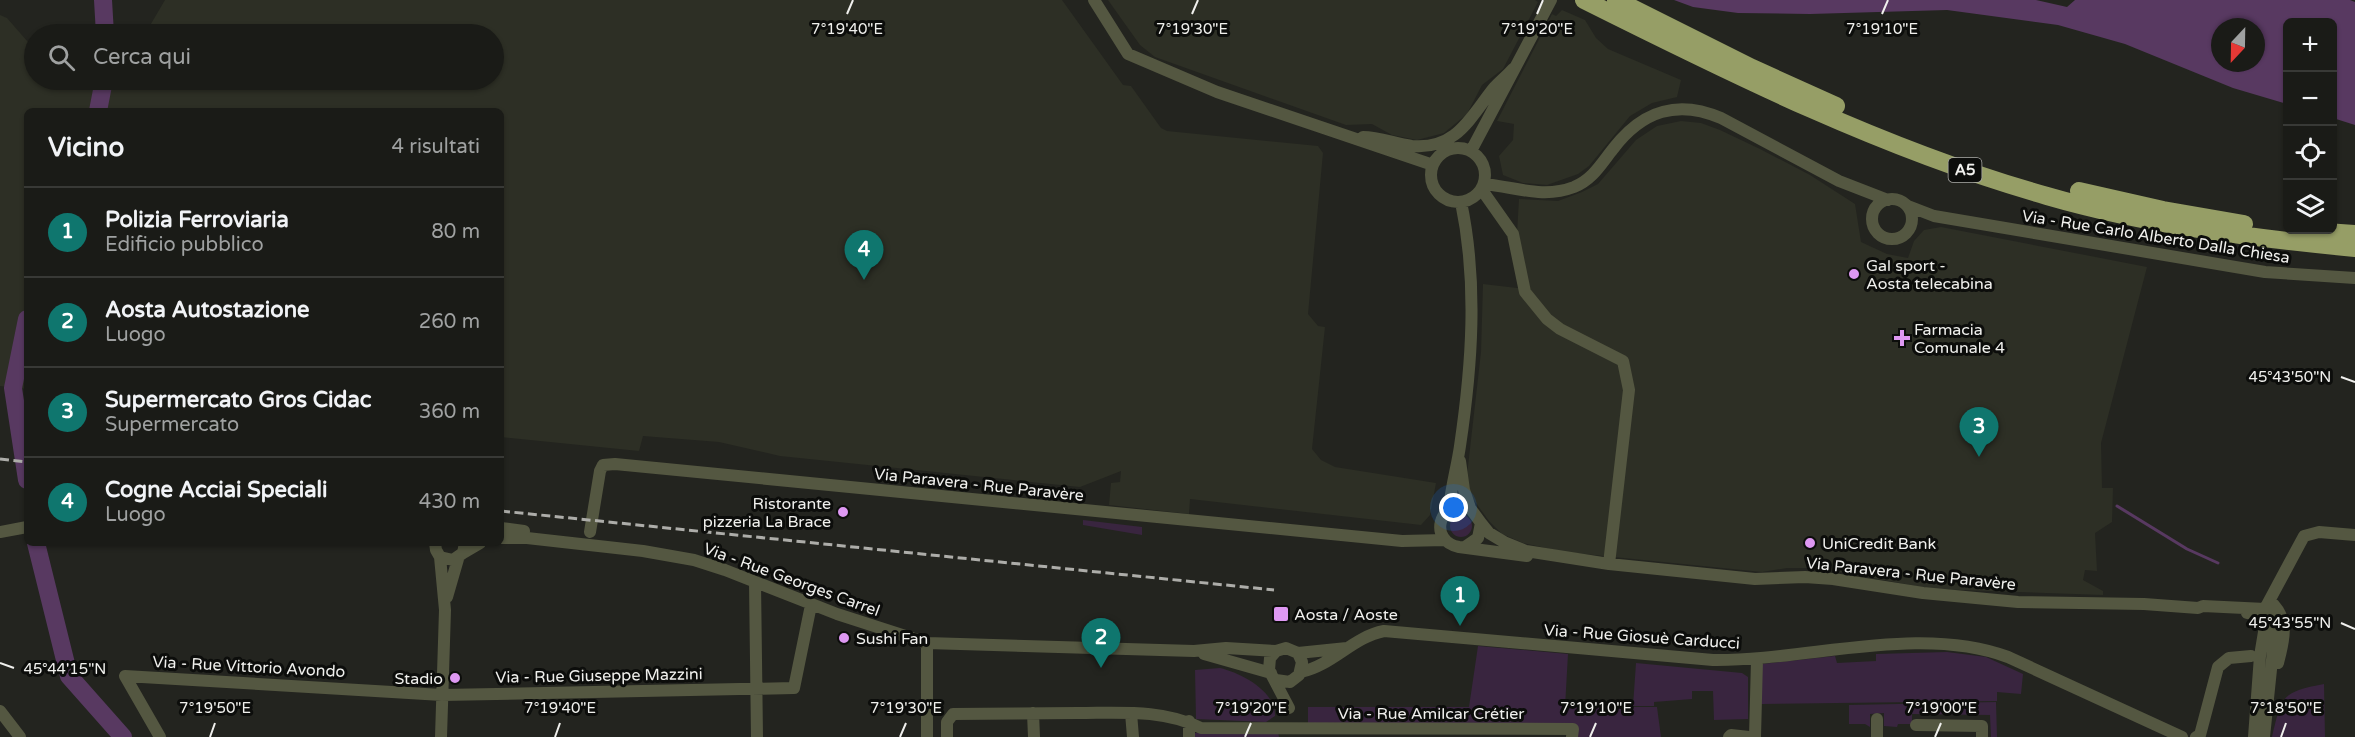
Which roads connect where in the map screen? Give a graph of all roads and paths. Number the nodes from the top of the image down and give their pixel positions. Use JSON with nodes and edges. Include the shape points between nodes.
{"nodes":[{"id":1,"x":1094,"y":0,"type":"edge"},
{"id":2,"x":1551,"y":0,"type":"edge"},
{"id":3,"x":1600,"y":3,"type":"edge"},
{"id":4,"x":1513,"y":69,"type":"junction"},
{"id":5,"x":1353,"y":137,"type":"junction"},
{"id":6,"x":1471,"y":151,"type":"junction"},
{"id":7,"x":1433,"y":165,"type":"junction"},
{"id":8,"x":1485,"y":168,"type":"junction"},
{"id":9,"x":1839,"y":181,"type":"junction"},
{"id":10,"x":1510,"y":187,"type":"junction"},
{"id":11,"x":1475,"y":194,"type":"junction"},
{"id":12,"x":1888,"y":200,"type":"junction"},
{"id":13,"x":1908,"y":206,"type":"junction"},
{"id":14,"x":1872,"y":215,"type":"junction"},
{"id":15,"x":1953,"y":219,"type":"junction"},
{"id":16,"x":1910,"y":228,"type":"junction"},
{"id":17,"x":2283,"y":228,"type":"edge"},
{"id":18,"x":2337,"y":233,"type":"edge"},
{"id":19,"x":2355,"y":234,"type":"edge"},
{"id":20,"x":2355,"y":248,"type":"edge"},
{"id":21,"x":2355,"y":278,"type":"edge"},
{"id":22,"x":1460,"y":448,"type":"junction"},
{"id":23,"x":1470,"y":508,"type":"junction"},
{"id":24,"x":1449,"y":509,"type":"junction"},
{"id":25,"x":1440,"y":522,"type":"junction"},
{"id":26,"x":1481,"y":523,"type":"junction"},
{"id":27,"x":24,"y":528,"type":"edge"},
{"id":28,"x":504,"y":528,"type":"edge"},
{"id":29,"x":0,"y":532,"type":"edge"},
{"id":30,"x":587,"y":535,"type":"junction"},
{"id":31,"x":2355,"y":535,"type":"edge"},
{"id":32,"x":504,"y":537,"type":"edge"},
{"id":33,"x":504,"y":538,"type":"edge"},
{"id":34,"x":1420,"y":539,"type":"junction"},
{"id":35,"x":1445,"y":540,"type":"junction"},
{"id":36,"x":435,"y":547,"type":"edge"},
{"id":37,"x":1465,"y":547,"type":"junction"},
{"id":38,"x":462,"y":551,"type":"edge"},
{"id":39,"x":643,"y":551,"type":"junction"},
{"id":40,"x":1552,"y":556,"type":"junction"},
{"id":41,"x":1609,"y":564,"type":"junction"},
{"id":42,"x":755,"y":582,"type":"junction"},
{"id":43,"x":811,"y":605,"type":"junction"},
{"id":44,"x":2266,"y":609,"type":"junction"},
{"id":45,"x":445,"y":610,"type":"junction"},
{"id":46,"x":927,"y":643,"type":"junction"},
{"id":47,"x":1348,"y":648,"type":"junction"},
{"id":48,"x":1194,"y":651,"type":"junction"},
{"id":49,"x":1276,"y":651,"type":"junction"},
{"id":50,"x":1298,"y":653,"type":"junction"},
{"id":51,"x":2251,"y":656,"type":"dead end"},
{"id":52,"x":1757,"y":660,"type":"junction"},
{"id":53,"x":1274,"y":676,"type":"junction"},
{"id":54,"x":1298,"y":676,"type":"junction"},
{"id":55,"x":756,"y":689,"type":"junction"},
{"id":56,"x":442,"y":695,"type":"junction"},
{"id":57,"x":2267,"y":704,"type":"junction"},
{"id":58,"x":1289,"y":708,"type":"junction"},
{"id":59,"x":0,"y":711,"type":"edge"},
{"id":60,"x":1033,"y":713,"type":"junction"},
{"id":61,"x":1131,"y":713,"type":"junction"},
{"id":62,"x":1877,"y":720,"type":"dead end"},
{"id":63,"x":1189,"y":721,"type":"junction"},
{"id":64,"x":1916,"y":725,"type":"dead end"},
{"id":65,"x":927,"y":732,"type":"edge"},
{"id":66,"x":1290,"y":733,"type":"edge"},
{"id":67,"x":1464,"y":733,"type":"edge"},
{"id":68,"x":1573,"y":733,"type":"edge"},
{"id":69,"x":20,"y":737,"type":"edge"},
{"id":70,"x":160,"y":737,"type":"edge"},
{"id":71,"x":441,"y":737,"type":"edge"},
{"id":72,"x":757,"y":737,"type":"edge"},
{"id":73,"x":947,"y":737,"type":"edge"},
{"id":74,"x":1035,"y":737,"type":"edge"},
{"id":75,"x":1133,"y":737,"type":"edge"},
{"id":76,"x":1189,"y":737,"type":"edge"},
{"id":77,"x":1729,"y":737,"type":"edge"},
{"id":78,"x":1749,"y":737,"type":"edge"},
{"id":79,"x":1755,"y":737,"type":"edge"},
{"id":80,"x":1877,"y":737,"type":"edge"},
{"id":81,"x":1982,"y":737,"type":"edge"},
{"id":82,"x":2182,"y":737,"type":"edge"},
{"id":83,"x":2196,"y":737,"type":"edge"},
{"id":84,"x":2254,"y":737,"type":"edge"},
{"id":85,"x":2264,"y":737,"type":"edge"}],
"edges":[{"from":1,"to":5,"type":"street","via":[[1128,54],[1217,92]]},
{"from":2,"to":4,"type":"street"},
{"from":3,"to":17,"type":"highway","number":"A5","via":[[1637,10],[1752,68],[1893,131],[1978,162],[2046,184],[2163,210]]},
{"from":3,"to":20,"type":"highway","number":"A5","via":[[1757,86],[1898,146],[1979,175],[2049,197],[2164,224]]},
{"from":4,"to":5,"type":"street","via":[[1493,88],[1460,133],[1447,140],[1431,146],[1412,146],[1377,137]]},
{"from":4,"to":6,"type":"street"},
{"from":5,"to":7,"type":"street"},
{"from":6,"to":7,"type":"street","via":[[1446,151]]},
{"from":6,"to":8,"type":"street"},
{"from":7,"to":11,"type":"street","via":[[1431,177],[1438,194],[1449,201]]},
{"from":8,"to":10,"type":"street"},
{"from":8,"to":11,"type":"street"},
{"from":9,"to":10,"type":"street","via":[[1721,118],[1686,108],[1639,123],[1626,133],[1588,180],[1577,186],[1540,194]]},
{"from":9,"to":12,"type":"street"},
{"from":9,"to":14,"type":"street","via":[[1865,200]]},
{"from":10,"to":11,"type":"street"},
{"from":11,"to":22,"type":"street","via":[[1472,324]]},
{"from":11,"to":41,"type":"street","via":[[1502,218],[1513,234],[1525,292],[1547,319],[1623,361],[1629,390]]},
{"from":12,"to":13,"type":"street","via":[[1899,200]]},
{"from":12,"to":14,"type":"street","via":[[1878,205]]},
{"from":13,"to":15,"type":"street"},
{"from":13,"to":16,"type":"street"},
{"from":14,"to":16,"type":"street","via":[[1875,230],[1884,237],[1899,238]]},
{"from":15,"to":16,"type":"street","via":[[1931,219]]},
{"from":15,"to":21,"type":"street","name":"Via - Rue Carlo Alberto Dalla Chiesa","via":[[2265,272]]},
{"from":18,"to":19,"type":"highway"},
{"from":22,"to":23,"type":"street"},
{"from":22,"to":24,"type":"street"},
{"from":23,"to":24,"type":"street"},
{"from":23,"to":26,"type":"street"},
{"from":24,"to":25,"type":"street"},
{"from":25,"to":34,"type":"street"},
{"from":25,"to":35,"type":"street"},
{"from":26,"to":37,"type":"street","via":[[1478,538]]},
{"from":26,"to":40,"type":"street","name":"Via Paravera - Rue Paravère","via":[[1504,542]]},
{"from":27,"to":29,"type":"street"},
{"from":28,"to":30,"type":"street"},
{"from":30,"to":32,"type":"street","via":[[575,540],[516,534]]},
{"from":30,"to":34,"type":"street","name":"Via Paravera - Rue Paravère","via":[[603,465],[1390,540]]},
{"from":30,"to":39,"type":"street"},
{"from":31,"to":44,"type":"street","via":[[2319,532],[2304,536]]},
{"from":33,"to":39,"type":"street","name":"Via - Rue Georges Carrel","via":[[527,537]]},
{"from":34,"to":35,"type":"street","name":"Via Paravera - Rue Paravère"},
{"from":35,"to":37,"type":"street"},
{"from":36,"to":38,"type":"street","via":[[446,560]]},
{"from":36,"to":45,"type":"street"},
{"from":37,"to":40,"type":"street","name":"Via Paravera - Rue Paravère","via":[[1530,557]]},
{"from":38,"to":45,"type":"street"},
{"from":39,"to":42,"type":"street","name":"Via - Rue Georges Carrel","via":[[694,560]]},
{"from":40,"to":41,"type":"street","name":"Via Paravera - Rue Paravère"},
{"from":41,"to":44,"type":"street","name":"Via Paravera - Rue Paravère","via":[[1755,579],[1833,579],[2018,602]]},
{"from":42,"to":43,"type":"street","name":"Via - Rue Georges Carrel"},
{"from":42,"to":55,"type":"street"},
{"from":43,"to":46,"type":"street","name":"Via - Rue Georges Carrel"},
{"from":43,"to":55,"type":"street","name":"Via - Rue Giuseppe Mazzini","via":[[794,688]]},
{"from":44,"to":57,"type":"street","via":[[2275,631]]},
{"from":44,"to":57,"type":"street","via":[[2281,614],[2284,638]]},
{"from":44,"to":84,"type":"street"},
{"from":45,"to":56,"type":"street"},
{"from":46,"to":48,"type":"street","name":"Via - Rue Georges Carrel"},
{"from":46,"to":65,"type":"street"},
{"from":47,"to":50,"type":"street"},
{"from":47,"to":52,"type":"street","name":"Via - Rue Giosuè Carducci","via":[[1372,633],[1384,631],[1713,660]]},
{"from":47,"to":54,"type":"street","name":"Via - Rue Giosuè Carducci"},
{"from":48,"to":49,"type":"street"},
{"from":48,"to":53,"type":"street"},
{"from":49,"to":50,"type":"street","via":[[1286,648]]},
{"from":49,"to":53,"type":"street","via":[[1269,663]]},
{"from":50,"to":54,"type":"street","via":[[1302,662]]},
{"from":51,"to":83,"type":"street","via":[[2229,658],[2218,667],[2200,735]]},
{"from":52,"to":79,"type":"street"},
{"from":52,"to":82,"type":"street","name":"Via - Rue Giosuè Carducci","via":[[1942,643],[1982,647]]},
{"from":53,"to":54,"type":"street","via":[[1285,682]]},
{"from":53,"to":58,"type":"street"},
{"from":54,"to":58,"type":"street"},
{"from":55,"to":56,"type":"street","name":"Via - Rue Giuseppe Mazzini"},
{"from":55,"to":72,"type":"street"},
{"from":56,"to":70,"type":"street","name":"Via - Rue Vittorio Avondo","via":[[124,676]]},
{"from":56,"to":71,"type":"street"},
{"from":57,"to":85,"type":"street"},
{"from":58,"to":66,"type":"street"},
{"from":59,"to":69,"type":"street"},
{"from":60,"to":61,"type":"street","name":"Via - Rue Amilcar Crétier"},
{"from":60,"to":73,"type":"street","name":"Via - Rue Amilcar Crétier","via":[[953,714],[947,722]]},
{"from":60,"to":74,"type":"street"},
{"from":61,"to":63,"type":"street","name":"Via - Rue Amilcar Crétier"},
{"from":61,"to":75,"type":"street"},
{"from":62,"to":80,"type":"street"},
{"from":63,"to":66,"type":"street","name":"Via - Rue Amilcar Crétier","via":[[1202,728]]},
{"from":63,"to":76,"type":"street"},
{"from":64,"to":81,"type":"street","via":[[1982,726]]},
{"from":66,"to":67,"type":"street","name":"Via - Rue Amilcar Crétier"},
{"from":67,"to":68,"type":"street","name":"Via - Rue Amilcar Crétier"},
{"from":77,"to":78,"type":"street"}]}
